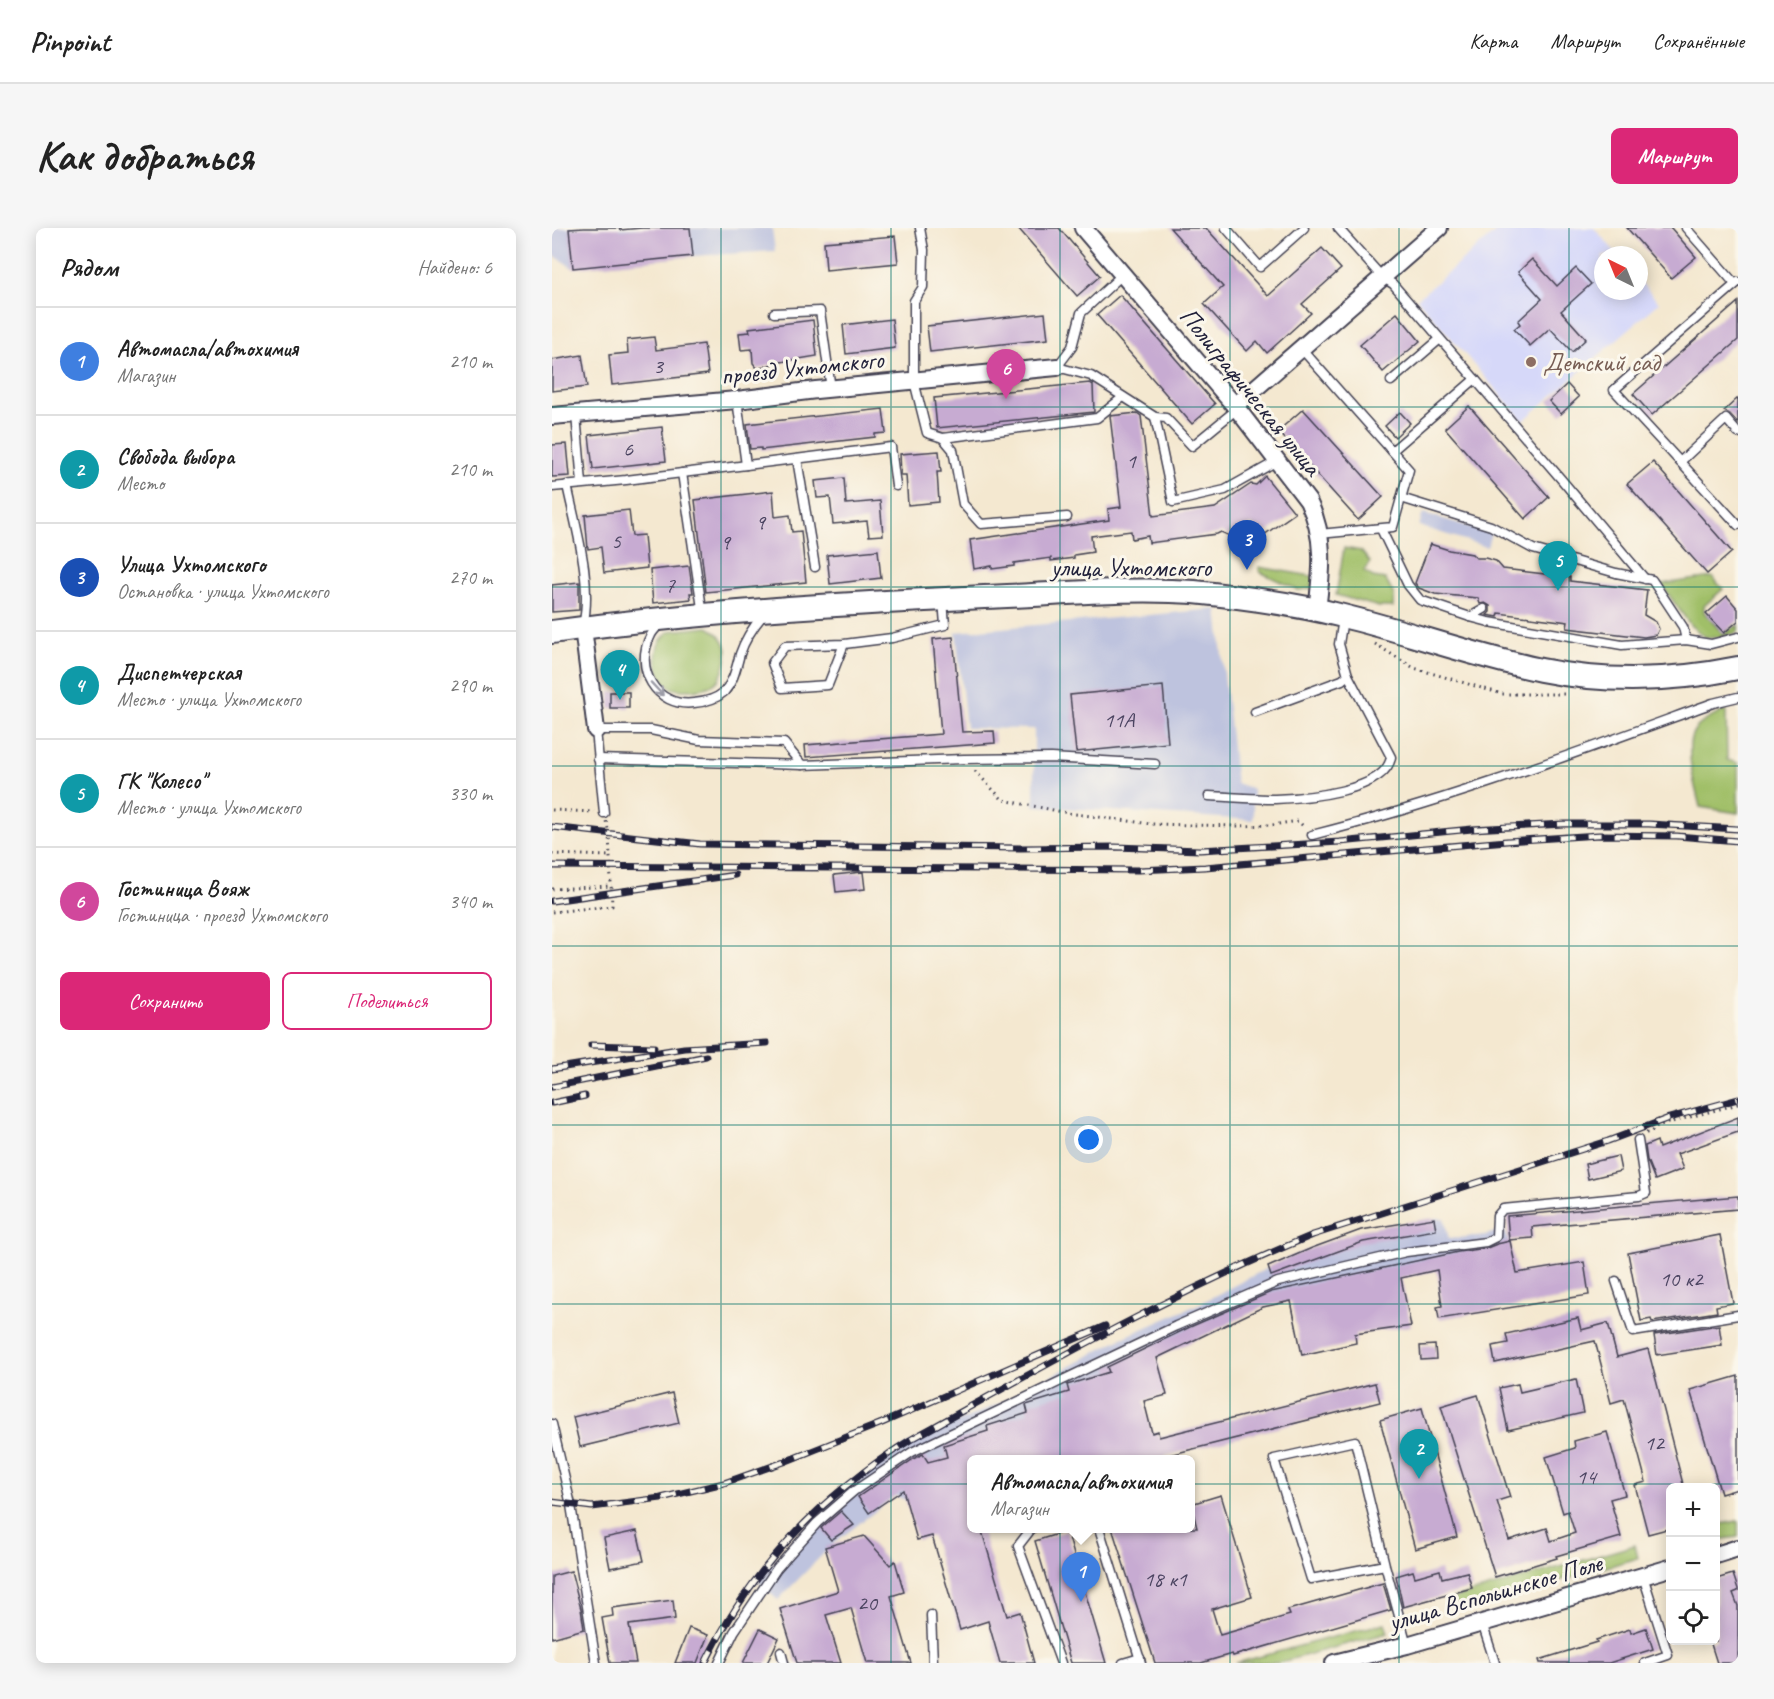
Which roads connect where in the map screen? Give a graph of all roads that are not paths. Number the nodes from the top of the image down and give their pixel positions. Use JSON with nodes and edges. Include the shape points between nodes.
{"nodes":[{"id":1,"x":920,"y":228,"type":"edge"},
{"id":2,"x":1083,"y":228,"type":"edge"},
{"id":3,"x":1226,"y":228,"type":"edge"},
{"id":4,"x":1304,"y":228,"type":"edge"},
{"id":5,"x":1338,"y":228,"type":"edge"},
{"id":6,"x":1439,"y":228,"type":"edge"},
{"id":7,"x":1686,"y":228,"type":"edge"},
{"id":8,"x":1123,"y":274,"type":"junction"},
{"id":9,"x":1382,"y":277,"type":"junction"},
{"id":10,"x":1737,"y":283,"type":"edge"},
{"id":11,"x":906,"y":291,"type":"dead end"},
{"id":12,"x":914,"y":301,"type":"junction"},
{"id":13,"x":774,"y":313,"type":"dead end"},
{"id":14,"x":1440,"y":339,"type":"junction"},
{"id":15,"x":1300,"y":347,"type":"junction"},
{"id":16,"x":1057,"y":367,"type":"junction"},
{"id":17,"x":1475,"y":379,"type":"junction"},
{"id":18,"x":914,"y":381,"type":"junction"},
{"id":19,"x":1391,"y":381,"type":"dead end"},
{"id":20,"x":831,"y":389,"type":"junction"},
{"id":21,"x":1123,"y":397,"type":"junction"},
{"id":22,"x":737,"y":400,"type":"junction"},
{"id":23,"x":1236,"y":407,"type":"junction"},
{"id":24,"x":576,"y":415,"type":"junction"},
{"id":25,"x":552,"y":416,"type":"edge"},
{"id":26,"x":1155,"y":417,"type":"junction"},
{"id":27,"x":1738,"y":432,"type":"edge"},
{"id":28,"x":943,"y":438,"type":"junction"},
{"id":29,"x":1392,"y":451,"type":"junction"},
{"id":30,"x":797,"y":459,"type":"junction"},
{"id":31,"x":1277,"y":461,"type":"junction"},
{"id":32,"x":1680,"y":462,"type":"junction"},
{"id":33,"x":746,"y":465,"type":"junction"},
{"id":34,"x":682,"y":473,"type":"junction"},
{"id":35,"x":582,"y":483,"type":"junction"},
{"id":36,"x":567,"y":485,"type":"junction"},
{"id":37,"x":896,"y":486,"type":"dead end"},
{"id":38,"x":552,"y":487,"type":"edge"},
{"id":39,"x":1401,"y":498,"type":"junction"},
{"id":40,"x":1067,"y":517,"type":"dead end"},
{"id":41,"x":1738,"y":525,"type":"edge"},
{"id":42,"x":1381,"y":529,"type":"junction"},
{"id":43,"x":1320,"y":534,"type":"junction"},
{"id":44,"x":815,"y":567,"type":"dead end"},
{"id":45,"x":1645,"y":579,"type":"junction"},
{"id":46,"x":943,"y":599,"type":"junction"},
{"id":47,"x":1484,"y":609,"type":"dead end"},
{"id":48,"x":767,"y":610,"type":"junction"},
{"id":49,"x":1317,"y":610,"type":"junction"},
{"id":50,"x":703,"y":615,"type":"junction"},
{"id":51,"x":1470,"y":617,"type":"junction"},
{"id":52,"x":664,"y":619,"type":"junction"},
{"id":53,"x":1342,"y":626,"type":"junction"},
{"id":54,"x":583,"y":628,"type":"junction"},
{"id":55,"x":552,"y":632,"type":"edge"},
{"id":56,"x":1738,"y":637,"type":"edge"},
{"id":57,"x":1686,"y":640,"type":"junction"},
{"id":58,"x":844,"y":644,"type":"junction"},
{"id":59,"x":1738,"y":668,"type":"edge"},
{"id":60,"x":1348,"y":675,"type":"junction"},
{"id":61,"x":1738,"y":697,"type":"edge"},
{"id":62,"x":1255,"y":712,"type":"dead end"},
{"id":63,"x":596,"y":730,"type":"junction"},
{"id":64,"x":598,"y":759,"type":"junction"},
{"id":65,"x":1155,"y":764,"type":"dead end"},
{"id":66,"x":802,"y":765,"type":"junction"},
{"id":67,"x":1209,"y":796,"type":"dead end"},
{"id":68,"x":604,"y":813,"type":"road end"},
{"id":69,"x":1312,"y":835,"type":"road end"},
{"id":70,"x":1638,"y":1140,"type":"road end"},
{"id":71,"x":1616,"y":1281,"type":"dead end"},
{"id":72,"x":1738,"y":1315,"type":"edge"},
{"id":73,"x":552,"y":1424,"type":"edge"},
{"id":74,"x":1028,"y":1533,"type":"edge"},
{"id":75,"x":1102,"y":1533,"type":"edge"},
{"id":76,"x":1736,"y":1551,"type":"edge"},
{"id":77,"x":1720,"y":1554,"type":"edge"},
{"id":78,"x":1385,"y":1565,"type":"junction"},
{"id":79,"x":1666,"y":1569,"type":"edge"},
{"id":80,"x":1643,"y":1576,"type":"junction"},
{"id":81,"x":931,"y":1614,"type":"dead end"},
{"id":82,"x":1482,"y":1623,"type":"junction"},
{"id":83,"x":1407,"y":1645,"type":"junction"},
{"id":84,"x":781,"y":1652,"type":"dead end"},
{"id":85,"x":1141,"y":1660,"type":"edge"},
{"id":86,"x":596,"y":1663,"type":"edge"},
{"id":87,"x":719,"y":1663,"type":"edge"},
{"id":88,"x":784,"y":1663,"type":"edge"},
{"id":89,"x":933,"y":1663,"type":"edge"},
{"id":90,"x":1061,"y":1663,"type":"edge"},
{"id":91,"x":1123,"y":1663,"type":"edge"},
{"id":92,"x":1334,"y":1663,"type":"edge"},
{"id":93,"x":1495,"y":1663,"type":"edge"},
{"id":94,"x":1645,"y":1663,"type":"edge"}],
"edges":[{"from":1,"to":12,"type":"lane","via":[[923,287]]},
{"from":2,"to":8,"type":"street","name":"Полиграфическая улица"},
{"from":3,"to":4,"type":"lane","via":[[1260,267]]},
{"from":5,"to":9,"type":"lane"},
{"from":6,"to":9,"type":"street"},
{"from":7,"to":10,"type":"lane"},
{"from":8,"to":16,"type":"lane","via":[[1081,313],[1071,347]]},
{"from":8,"to":23,"type":"street","name":"Полиграфическая улица"},
{"from":9,"to":14,"type":"lane"},
{"from":9,"to":15,"type":"street"},
{"from":10,"to":32,"type":"lane","via":[[1614,390]]},
{"from":11,"to":12,"type":"lane"},
{"from":12,"to":18,"type":"lane"},
{"from":13,"to":20,"type":"lane","via":[[820,310]]},
{"from":14,"to":17,"type":"lane"},
{"from":14,"to":19,"type":"lane"},
{"from":15,"to":23,"type":"street"},
{"from":15,"to":29,"type":"lane"},
{"from":16,"to":18,"type":"street","name":"проезд Ухтомского"},
{"from":16,"to":21,"type":"lane","via":[[1091,376]]},
{"from":17,"to":29,"type":"lane"},
{"from":17,"to":45,"type":"lane"},
{"from":18,"to":20,"type":"street","name":"проезд Ухтомского"},
{"from":18,"to":28,"type":"lane","via":[[927,433]]},
{"from":20,"to":22,"type":"street","name":"проезд Ухтомского"},
{"from":21,"to":26,"type":"lane"},
{"from":21,"to":28,"type":"lane","via":[[1097,418]]},
{"from":22,"to":24,"type":"street","name":"проезд Ухтомского"},
{"from":22,"to":33,"type":"lane"},
{"from":23,"to":26,"type":"lane","via":[[1192,446],[1166,418]]},
{"from":23,"to":31,"type":"street","name":"Полиграфическая улица"},
{"from":24,"to":25,"type":"street","name":"проезд Ухтомского"},
{"from":24,"to":35,"type":"lane"},
{"from":26,"to":31,"type":"lane","via":[[1173,502],[1225,490]]},
{"from":27,"to":32,"type":"lane","via":[[1726,419]]},
{"from":28,"to":40,"type":"lane","via":[[954,450],[963,504],[981,524]]},
{"from":29,"to":39,"type":"lane","via":[[1409,470]]},
{"from":30,"to":33,"type":"lane"},
{"from":30,"to":37,"type":"lane","via":[[891,447]]},
{"from":30,"to":44,"type":"lane"},
{"from":31,"to":43,"type":"street","name":"Полиграфическая улица","via":[[1308,501]]},
{"from":32,"to":41,"type":"lane"},
{"from":33,"to":34,"type":"lane"},
{"from":34,"to":35,"type":"lane"},
{"from":34,"to":50,"type":"lane"},
{"from":35,"to":36,"type":"lane"},
{"from":36,"to":38,"type":"lane"},
{"from":36,"to":54,"type":"lane","via":[[584,570]]},
{"from":39,"to":42,"type":"lane","via":[[1393,527]]},
{"from":39,"to":45,"type":"lane","via":[[1491,526],[1533,549]]},
{"from":42,"to":43,"type":"lane"},
{"from":42,"to":51,"type":"lane","via":[[1408,585],[1420,600]]},
{"from":43,"to":49,"type":"street","name":"Полиграфическая улица","via":[[1322,573]]},
{"from":45,"to":57,"type":"lane","via":[[1652,580],[1683,627]]},
{"from":46,"to":48,"type":"street","name":"улица Ухтомского"},
{"from":46,"to":49,"type":"street","name":"улица Ухтомского","via":[[1164,591]]},
{"from":46,"to":58,"type":"lane","via":[[945,625]]},
{"from":47,"to":51,"type":"lane"},
{"from":48,"to":50,"type":"street","name":"улица Ухтомского"},
{"from":52,"to":48,"type":"lane","one_way":true,"via":[[651,634],[646,668],[651,685],[667,700],[684,705],[708,702],[723,692],[735,675],[751,628]]},
{"from":49,"to":53,"type":"street","name":"улица Ухтомского"},
{"from":50,"to":52,"type":"street","name":"улица Ухтомского"},
{"from":51,"to":57,"type":"lane","via":[[1622,645]]},
{"from":52,"to":54,"type":"street","name":"улица Ухтомского"},
{"from":53,"to":59,"type":"street","name":"улица Ухтомского","via":[[1570,674],[1666,678]]},
{"from":53,"to":60,"type":"lane","via":[[1339,644]]},
{"from":54,"to":55,"type":"street","name":"улица Ухтомского"},
{"from":54,"to":63,"type":"street"},
{"from":56,"to":57,"type":"lane","via":[[1711,644]]},
{"from":58,"to":58,"type":"lane","via":[[785,646],[772,663],[782,688],[828,685]]},
{"from":60,"to":62,"type":"lane"},
{"from":60,"to":67,"type":"lane","via":[[1391,757],[1390,765],[1382,773],[1359,785],[1318,795],[1273,799]]},
{"from":61,"to":69,"type":"lane","via":[[1522,772]]},
{"from":63,"to":64,"type":"lane"},
{"from":63,"to":66,"type":"lane","via":[[651,730],[699,740],[784,743]]},
{"from":64,"to":66,"type":"lane"},
{"from":64,"to":68,"type":"lane"},
{"from":65,"to":66,"type":"lane","via":[[964,759]]},
{"from":70,"to":87,"type":"lane","via":[[1646,1193],[1503,1209],[1497,1216],[1496,1237],[1486,1242],[1406,1252],[1278,1282],[1176,1326],[912,1452],[854,1491],[817,1523],[777,1568],[734,1632]]},
{"from":71,"to":72,"type":"lane","via":[[1633,1332]]},
{"from":73,"to":86,"type":"lane","via":[[571,1505]]},
{"from":74,"to":90,"type":"lane","via":[[1018,1546]]},
{"from":75,"to":85,"type":"lane"},
{"from":76,"to":77,"type":"street"},
{"from":78,"to":78,"type":"lane","via":[[1355,1441],[1274,1459],[1311,1579]]},
{"from":78,"to":83,"type":"lane"},
{"from":79,"to":80,"type":"street","name":"улица Вспольинское Поле"},
{"from":80,"to":82,"type":"street","name":"улица Вспольинское Поле"},
{"from":80,"to":94,"type":"lane","via":[[1668,1655]]},
{"from":81,"to":89,"type":"lane"},
{"from":82,"to":83,"type":"street","name":"улица Вспольинское Поле"},
{"from":82,"to":93,"type":"lane"},
{"from":83,"to":92,"type":"street","name":"улица Вспольинское Поле"},
{"from":84,"to":88,"type":"lane"},
{"from":85,"to":91,"type":"lane"}]}
